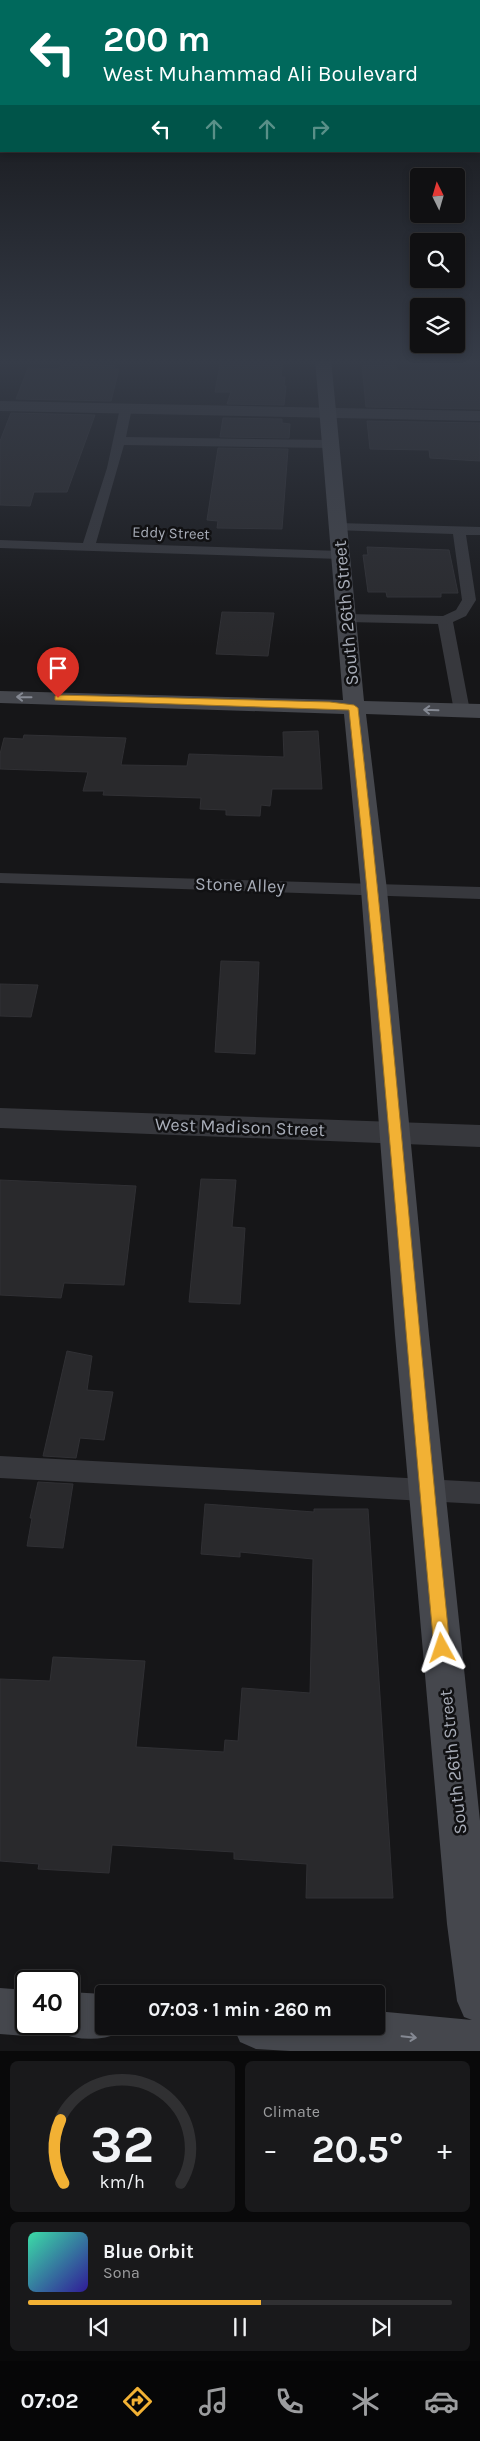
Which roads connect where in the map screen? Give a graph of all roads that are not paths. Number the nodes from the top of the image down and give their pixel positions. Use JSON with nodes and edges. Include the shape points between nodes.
{"nodes":[{"id":1,"x":115,"y":455,"type":"edge"},
{"id":2,"x":331,"y":455,"type":"edge"},
{"id":3,"x":459,"y":530,"type":"junction"},
{"id":4,"x":480,"y":531,"type":"edge"},
{"id":5,"x":340,"y":541,"type":"junction"},
{"id":6,"x":0,"y":544,"type":"edge"},
{"id":7,"x":88,"y":547,"type":"junction"},
{"id":8,"x":347,"y":618,"type":"junction"},
{"id":9,"x":445,"y":620,"type":"junction"},
{"id":10,"x":0,"y":696,"type":"edge"},
{"id":11,"x":354,"y":708,"type":"junction"},
{"id":12,"x":471,"y":711,"type":"edge"},
{"id":13,"x":0,"y":878,"type":"edge"},
{"id":14,"x":374,"y":890,"type":"junction"},
{"id":15,"x":480,"y":893,"type":"edge"},
{"id":16,"x":0,"y":1118,"type":"edge"},
{"id":17,"x":395,"y":1133,"type":"junction"},
{"id":18,"x":480,"y":1136,"type":"edge"},
{"id":19,"x":0,"y":1467,"type":"edge"},
{"id":20,"x":427,"y":1491,"type":"junction"},
{"id":21,"x":480,"y":1493,"type":"edge"},
{"id":22,"x":480,"y":2001,"type":"edge"},
{"id":23,"x":0,"y":2011,"type":"edge"},
{"id":24,"x":15,"y":2012,"type":"edge"},
{"id":25,"x":80,"y":2016,"type":"edge"},
{"id":26,"x":95,"y":2016,"type":"edge"},
{"id":27,"x":293,"y":2035,"type":"edge"},
{"id":28,"x":314,"y":2040,"type":"edge"},
{"id":29,"x":480,"y":2044,"type":"edge"}],
"edges":[{"from":1,"to":7,"type":"lane"},
{"from":2,"to":5,"type":"street","name":"South 26th Street"},
{"from":3,"to":4,"type":"lane","name":"Eddy Street"},
{"from":3,"to":5,"type":"lane","name":"Eddy Street"},
{"from":3,"to":9,"type":"lane","via":[[469,600],[461,613]]},
{"from":5,"to":7,"type":"lane","name":"Eddy Street"},
{"from":5,"to":8,"type":"street","name":"South 26th Street"},
{"from":6,"to":7,"type":"lane","name":"Eddy Street"},
{"from":8,"to":9,"type":"lane"},
{"from":8,"to":11,"type":"street","name":"South 26th Street"},
{"from":9,"to":12,"type":"lane"},
{"from":11,"to":10,"type":"street","one_way":true},
{"from":12,"to":11,"type":"street","one_way":true},
{"from":11,"to":14,"type":"street","name":"South 26th Street"},
{"from":13,"to":14,"type":"lane","name":"Stone Alley"},
{"from":14,"to":15,"type":"lane","name":"Stone Alley"},
{"from":14,"to":17,"type":"street","name":"South 26th Street"},
{"from":16,"to":17,"type":"street","name":"West Madison Street"},
{"from":17,"to":18,"type":"street","name":"West Madison Street"},
{"from":17,"to":20,"type":"street","name":"South 26th Street"},
{"from":19,"to":20,"type":"lane"},
{"from":20,"to":21,"type":"lane"},
{"from":20,"to":22,"type":"street","name":"South 26th Street","via":[[469,1924]]},
{"from":23,"to":24,"type":"street"},
{"from":25,"to":26,"type":"street"},
{"from":27,"to":28,"type":"street"},
{"from":28,"to":29,"type":"street","one_way":true}]}
